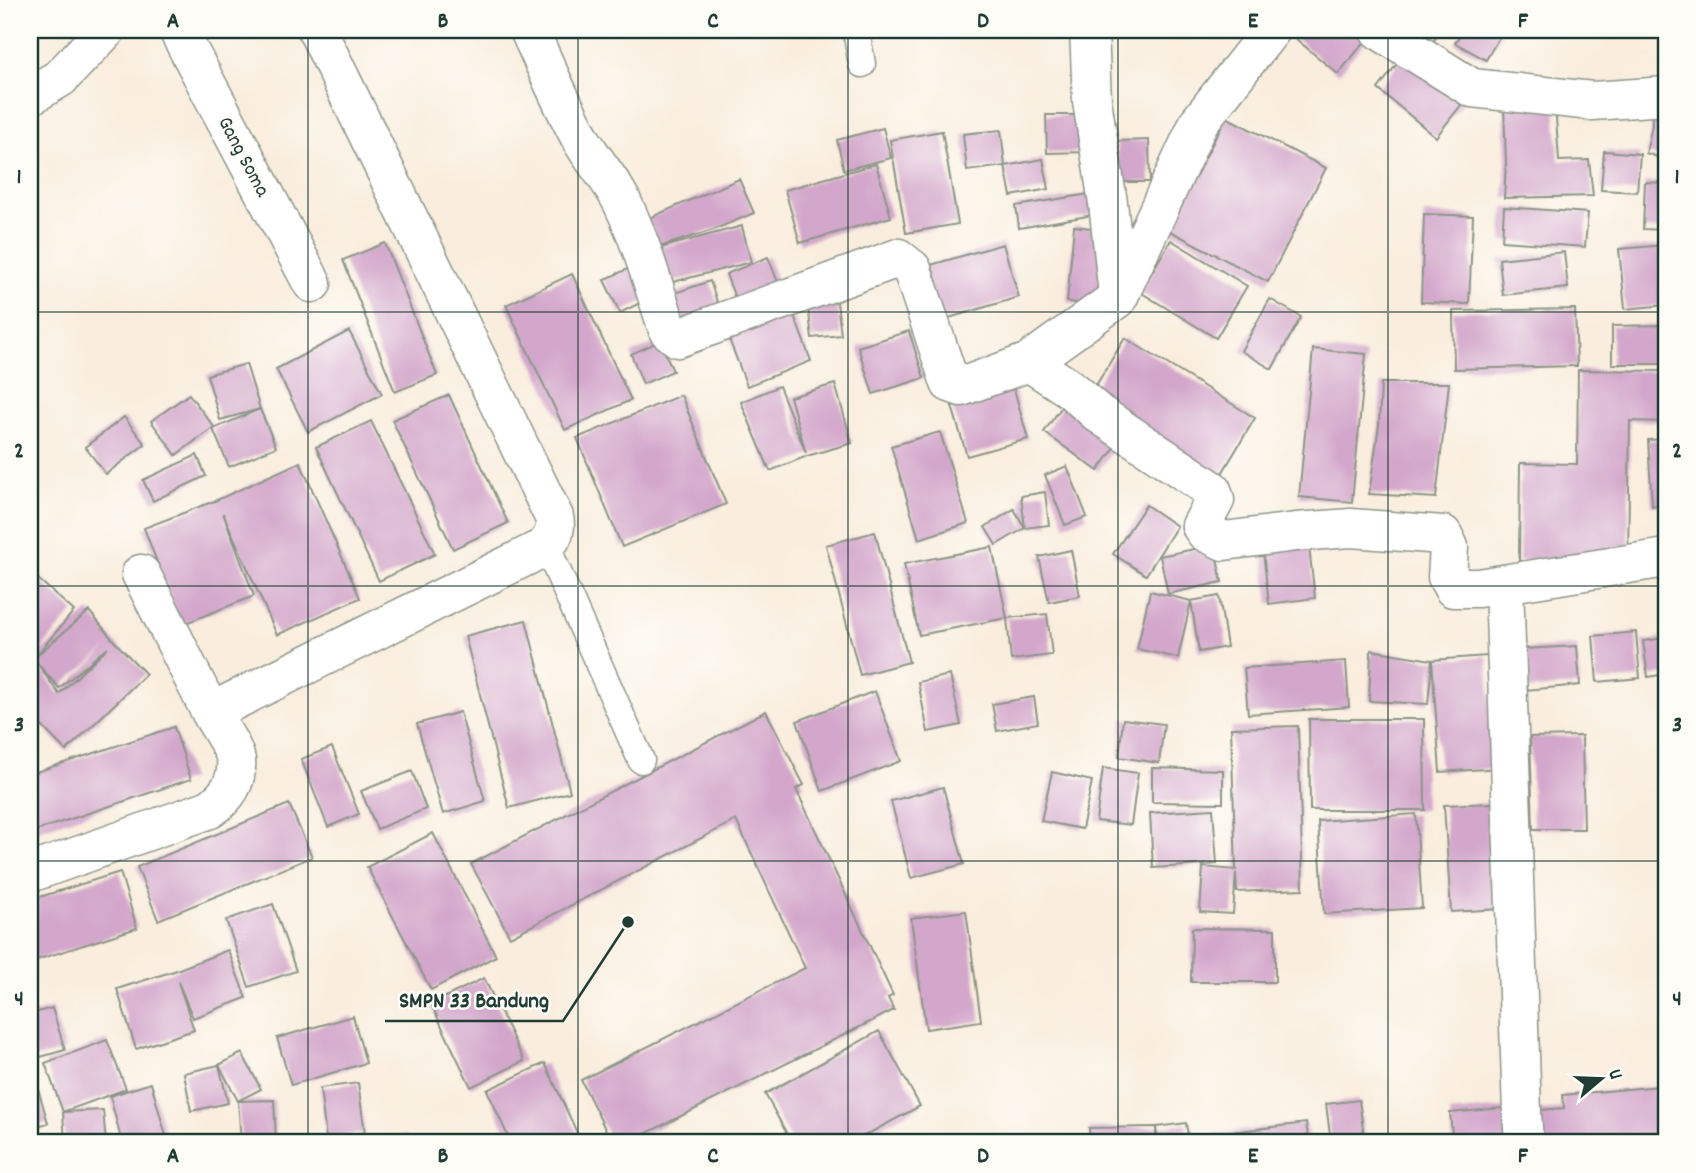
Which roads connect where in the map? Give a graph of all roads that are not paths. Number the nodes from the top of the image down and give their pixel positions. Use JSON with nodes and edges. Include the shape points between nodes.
{"nodes":[{"id":1,"x":106,"y":30,"type":"edge"},
{"id":2,"x":178,"y":30,"type":"edge"},
{"id":3,"x":317,"y":30,"type":"edge"},
{"id":4,"x":529,"y":30,"type":"edge"},
{"id":5,"x":856,"y":30,"type":"edge"},
{"id":6,"x":1089,"y":30,"type":"edge"},
{"id":7,"x":1271,"y":30,"type":"edge"},
{"id":8,"x":1379,"y":30,"type":"edge"},
{"id":9,"x":862,"y":64,"type":"dead end"},
{"id":10,"x":30,"y":96,"type":"edge"},
{"id":11,"x":1666,"y":96,"type":"edge"},
{"id":12,"x":312,"y":283,"type":"dead end"},
{"id":13,"x":1118,"y":298,"type":"junction"},
{"id":14,"x":1029,"y":362,"type":"junction"},
{"id":15,"x":546,"y":545,"type":"junction"},
{"id":16,"x":1666,"y":558,"type":"edge"},
{"id":17,"x":141,"y":574,"type":"dead end"},
{"id":18,"x":1504,"y":584,"type":"junction"},
{"id":19,"x":211,"y":712,"type":"junction"},
{"id":20,"x":641,"y":760,"type":"dead end"},
{"id":21,"x":30,"y":873,"type":"edge"},
{"id":22,"x":1524,"y":1143,"type":"edge"}],
"edges":[{"from":1,"to":10,"type":"street","via":[[61,78]]},
{"from":2,"to":12,"type":"street","name":"Gang Soma"},
{"from":3,"to":15,"type":"street","via":[[554,517],[555,533]]},
{"from":4,"to":14,"type":"street","via":[[584,144],[622,202],[668,330],[678,338],[898,258],[912,269],[950,383],[961,387]]},
{"from":5,"to":9,"type":"lane"},
{"from":6,"to":13,"type":"street","via":[[1092,101]]},
{"from":7,"to":13,"type":"street","via":[[1199,122]]},
{"from":8,"to":11,"type":"street","via":[[1472,88],[1592,101]]},
{"from":13,"to":14,"type":"street"},
{"from":14,"to":18,"type":"street","via":[[1212,490],[1214,500],[1202,526],[1224,541],[1352,528],[1443,535],[1449,547],[1447,577],[1453,588]]},
{"from":15,"to":19,"type":"street"},
{"from":15,"to":20,"type":"lane"},
{"from":16,"to":18,"type":"street"},
{"from":17,"to":19,"type":"street"},
{"from":18,"to":22,"type":"street"},
{"from":19,"to":21,"type":"street","via":[[236,757],[236,774],[222,800],[210,809]]}]}
